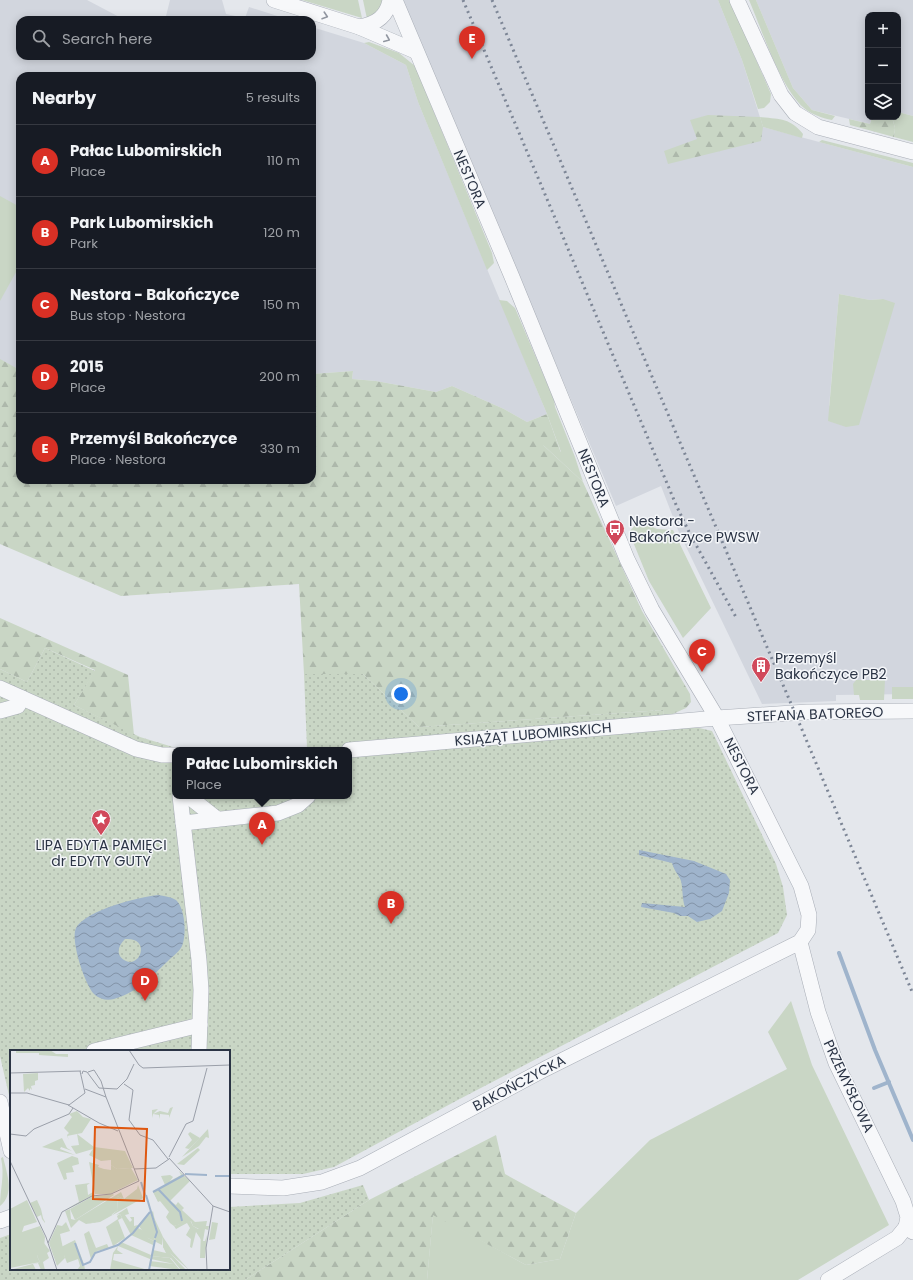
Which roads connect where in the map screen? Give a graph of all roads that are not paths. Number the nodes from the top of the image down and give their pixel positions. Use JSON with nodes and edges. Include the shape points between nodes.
{"nodes":[{"id":1,"x":274,"y":0,"type":"edge"},
{"id":2,"x":390,"y":0,"type":"edge"},
{"id":3,"x":395,"y":0,"type":"edge"},
{"id":4,"x":737,"y":0,"type":"edge"},
{"id":5,"x":359,"y":27,"type":"junction"},
{"id":6,"x":415,"y":51,"type":"junction"},
{"id":7,"x":913,"y":152,"type":"edge"},
{"id":8,"x":0,"y":688,"type":"edge"},
{"id":9,"x":22,"y":698,"type":"junction"},
{"id":10,"x":0,"y":711,"type":"edge"},
{"id":11,"x":913,"y":711,"type":"edge"},
{"id":12,"x":717,"y":718,"type":"junction"},
{"id":13,"x":352,"y":750,"type":"edge"},
{"id":14,"x":172,"y":755,"type":"edge"},
{"id":15,"x":180,"y":799,"type":"edge"},
{"id":16,"x":192,"y":799,"type":"edge"},
{"id":17,"x":305,"y":799,"type":"edge"},
{"id":18,"x":217,"y":819,"type":"junction"},
{"id":19,"x":183,"y":823,"type":"junction"},
{"id":20,"x":800,"y":942,"type":"junction"},
{"id":21,"x":200,"y":1025,"type":"junction"},
{"id":22,"x":98,"y":1050,"type":"edge"},
{"id":23,"x":199,"y":1050,"type":"edge"},
{"id":24,"x":4,"y":1109,"type":"edge"},
{"id":25,"x":10,"y":1145,"type":"edge"},
{"id":26,"x":230,"y":1186,"type":"edge"},
{"id":27,"x":10,"y":1217,"type":"edge"},
{"id":28,"x":0,"y":1221,"type":"edge"},
{"id":29,"x":910,"y":1230,"type":"edge"},
{"id":30,"x":828,"y":1280,"type":"edge"}],
"edges":[{"from":1,"to":5,"type":"street","one_way":true},
{"from":2,"to":5,"type":"street","via":[[388,9],[380,20],[372,25]]},
{"from":3,"to":6,"type":"street","name":"NESTORA"},
{"from":4,"to":7,"type":"street","via":[[781,95],[795,113],[818,126]]},
{"from":5,"to":6,"type":"street","one_way":true},
{"from":6,"to":12,"type":"street","name":"NESTORA","via":[[512,277],[627,558],[652,610]]},
{"from":8,"to":9,"type":"street"},
{"from":9,"to":10,"type":"street","via":[[18,706]]},
{"from":9,"to":14,"type":"street","via":[[136,749]]},
{"from":11,"to":12,"type":"street","name":"STEFANA BATOREGO","via":[[807,712]]},
{"from":12,"to":13,"type":"street","name":"KSIĄŻĄT LUBOMIRSKICH"},
{"from":12,"to":20,"type":"street","name":"NESTORA","via":[[801,886],[809,915],[808,930]]},
{"from":15,"to":19,"type":"street"},
{"from":16,"to":18,"type":"street"},
{"from":17,"to":18,"type":"street","via":[[298,805],[278,813]]},
{"from":18,"to":19,"type":"street"},
{"from":19,"to":21,"type":"street","via":[[199,960]]},
{"from":20,"to":26,"type":"street","name":"BAKOŃCZYCKA","via":[[544,1069],[360,1168],[322,1182],[283,1188]]},
{"from":20,"to":29,"type":"street","name":"PRZEMYSŁOWA","via":[[836,1063],[903,1201]]},
{"from":21,"to":22,"type":"street"},
{"from":21,"to":23,"type":"street"},
{"from":24,"to":25,"type":"street"},
{"from":27,"to":28,"type":"street"},
{"from":29,"to":30,"type":"street","name":"PRZEMYSŁOWA"}]}
